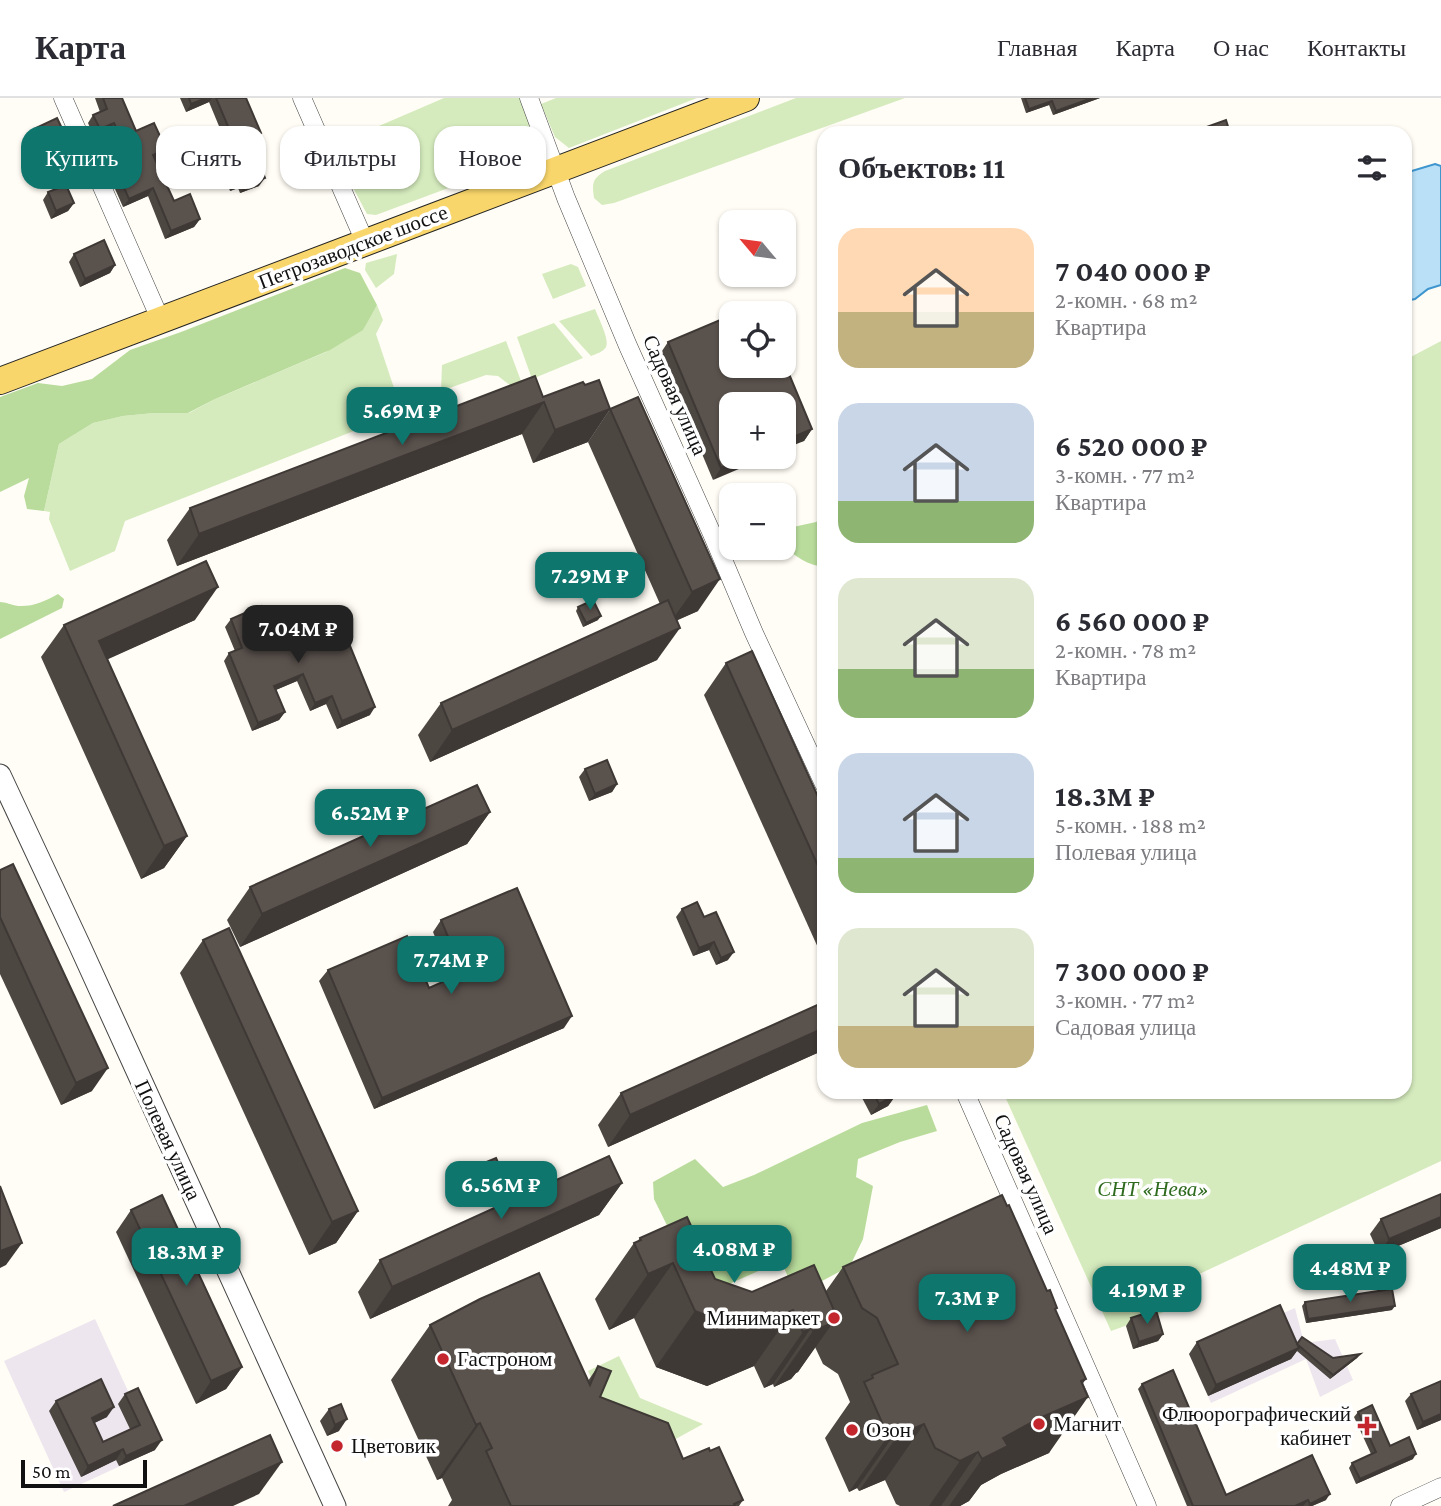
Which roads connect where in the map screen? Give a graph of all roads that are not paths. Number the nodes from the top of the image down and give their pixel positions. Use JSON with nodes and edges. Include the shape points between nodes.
{"nodes":[{"id":1,"x":63,"y":98,"type":"edge"},
{"id":2,"x":302,"y":98,"type":"edge"},
{"id":3,"x":529,"y":98,"type":"edge"},
{"id":4,"x":746,"y":98,"type":"edge"},
{"id":5,"x":555,"y":169,"type":"junction"},
{"id":6,"x":365,"y":242,"type":"junction"},
{"id":7,"x":161,"y":321,"type":"junction"},
{"id":8,"x":0,"y":381,"type":"edge"},
{"id":9,"x":817,"y":768,"type":"edge"},
{"id":10,"x":0,"y":775,"type":"edge"},
{"id":11,"x":968,"y":1099,"type":"edge"},
{"id":12,"x":1441,"y":1487,"type":"edge"},
{"id":13,"x":335,"y":1506,"type":"edge"},
{"id":14,"x":1147,"y":1506,"type":"edge"},
{"id":15,"x":1400,"y":1506,"type":"edge"}],
"edges":[{"from":1,"to":7,"type":"street"},
{"from":2,"to":6,"type":"street"},
{"from":3,"to":5,"type":"street","name":"Садовая улица"},
{"from":4,"to":5,"type":"main road","name":"Петрозаводское шоссе"},
{"from":5,"to":6,"type":"main road","name":"Петрозаводское шоссе"},
{"from":5,"to":9,"type":"street","name":"Садовая улица","via":[[628,346]]},
{"from":6,"to":7,"type":"main road","name":"Петрозаводское шоссе"},
{"from":7,"to":8,"type":"main road","name":"Петрозаводское шоссе"},
{"from":10,"to":13,"type":"street","name":"Полевая улица"},
{"from":11,"to":14,"type":"street","name":"Садовая улица"},
{"from":12,"to":15,"type":"street"}]}
